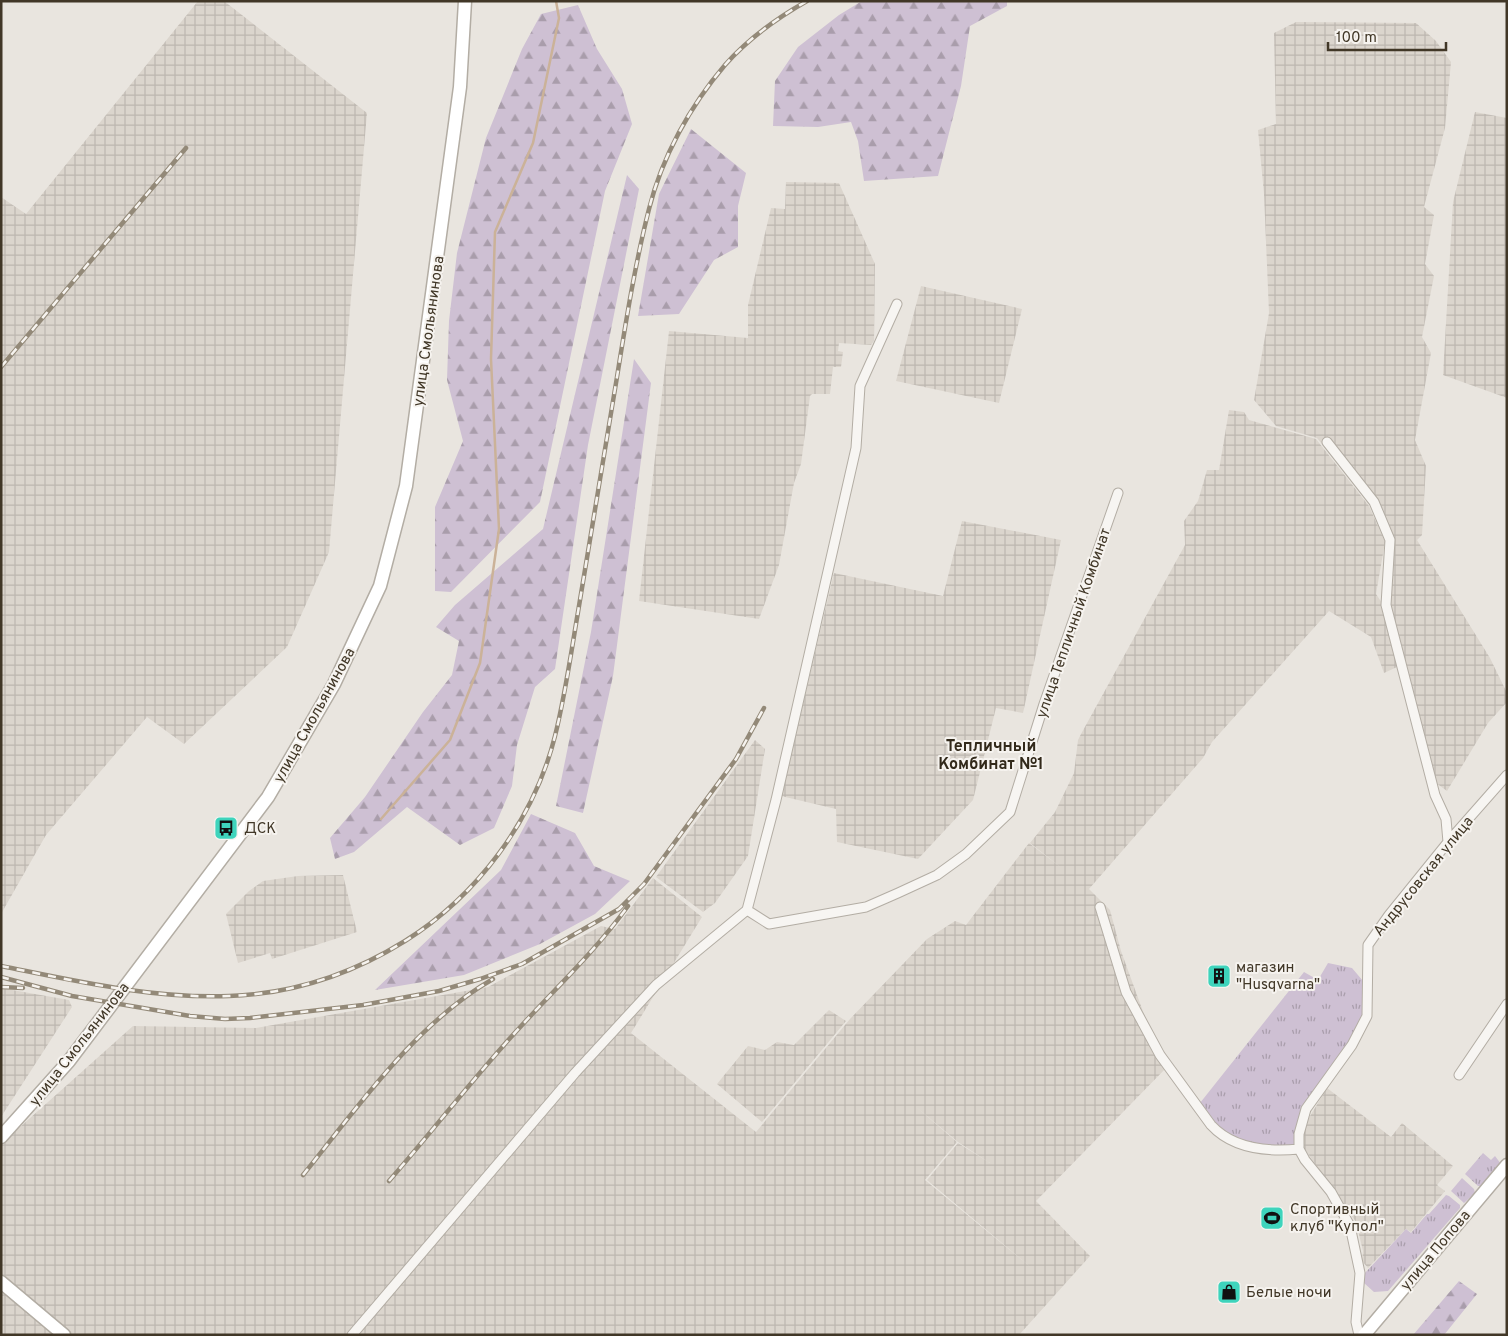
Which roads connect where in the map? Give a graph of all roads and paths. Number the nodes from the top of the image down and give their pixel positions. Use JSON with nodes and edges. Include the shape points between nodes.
{"nodes":[{"id":1,"x":465,"y":1,"type":"edge"},
{"id":2,"x":897,"y":304,"type":"dead end"},
{"id":3,"x":1327,"y":442,"type":"dead end"},
{"id":4,"x":1118,"y":493,"type":"dead end"},
{"id":5,"x":1507,"y":775,"type":"edge"},
{"id":6,"x":1448,"y":842,"type":"junction"},
{"id":7,"x":1100,"y":907,"type":"dead end"},
{"id":8,"x":747,"y":910,"type":"junction"},
{"id":9,"x":1507,"y":1004,"type":"edge"},
{"id":10,"x":1459,"y":1074,"type":"dead end"},
{"id":11,"x":1,"y":1137,"type":"edge"},
{"id":12,"x":1299,"y":1149,"type":"junction"},
{"id":13,"x":1507,"y":1165,"type":"edge"},
{"id":14,"x":1,"y":1282,"type":"edge"},
{"id":15,"x":64,"y":1335,"type":"edge"},
{"id":16,"x":352,"y":1335,"type":"edge"},
{"id":17,"x":1359,"y":1335,"type":"edge"},
{"id":18,"x":1364,"y":1335,"type":"edge"}],
"edges":[{"from":1,"to":11,"type":"street","name":"улица Смольянинова","via":[[460,87],[406,486],[380,586],[334,684],[268,796],[69,1061]]},
{"from":2,"to":8,"type":"street","via":[[860,386],[856,448],[776,800]]},
{"from":3,"to":6,"type":"street","via":[[1374,502],[1390,540],[1386,605],[1435,795],[1446,819]]},
{"from":4,"to":8,"type":"street","name":"улица Тепличный Комбинат","via":[[1010,812],[966,854],[937,875],[866,907],[769,924]]},
{"from":5,"to":6,"type":"street","name":"Андрусовская улица"},
{"from":6,"to":12,"type":"street","name":"Андрусовская улица","via":[[1368,945],[1367,1016],[1352,1045],[1306,1109],[1299,1134]]},
{"from":7,"to":12,"type":"street","via":[[1126,992],[1160,1054],[1211,1125],[1221,1135],[1249,1146],[1278,1151]]},
{"from":8,"to":16,"type":"street","via":[[656,985],[575,1073]]},
{"from":9,"to":10,"type":"street"},
{"from":12,"to":17,"type":"street","via":[[1350,1226],[1360,1273],[1356,1322]]},
{"from":13,"to":18,"type":"street","name":"улица Попова"},
{"from":14,"to":15,"type":"street"}]}
